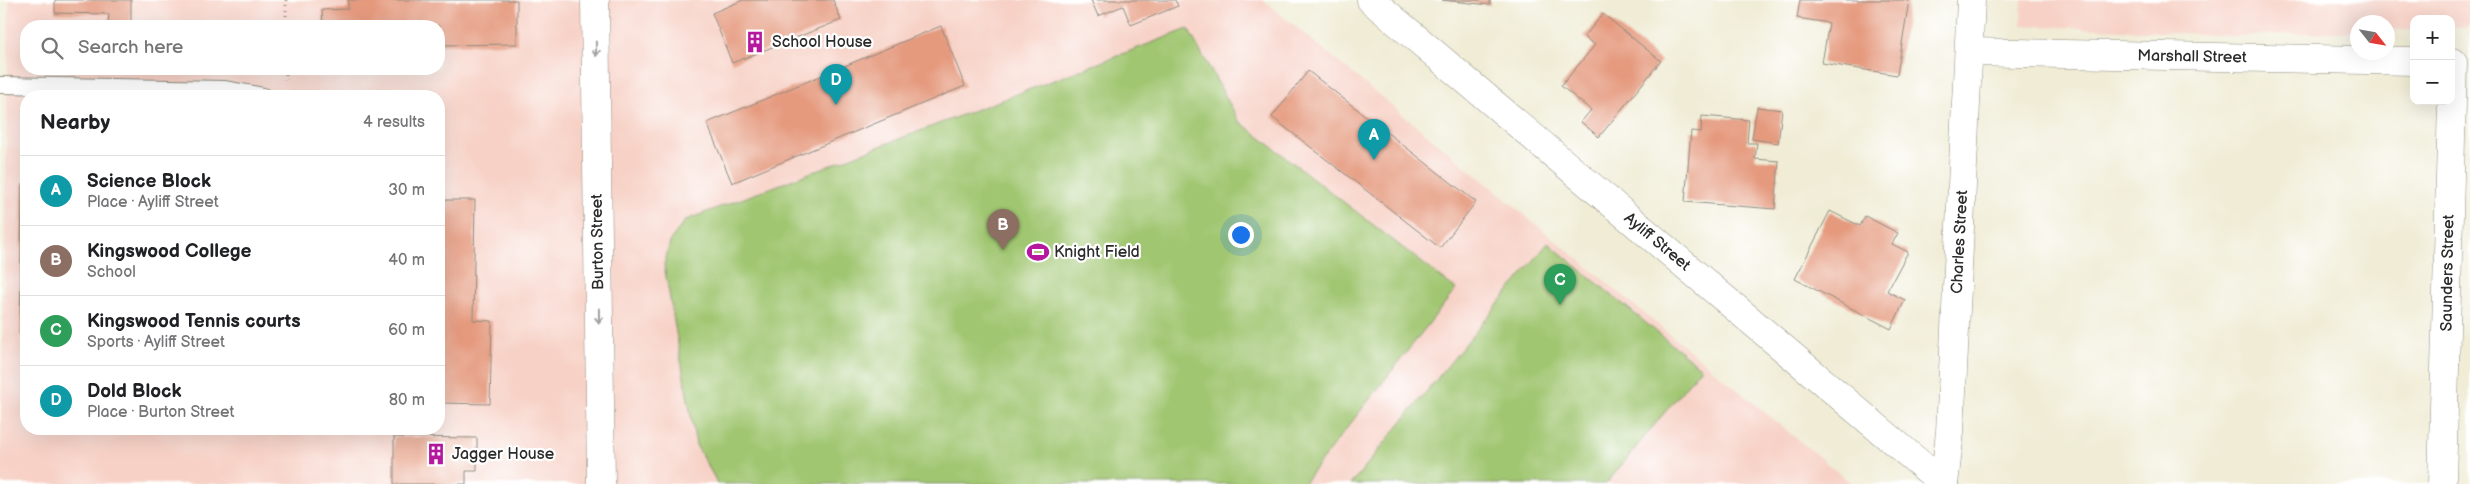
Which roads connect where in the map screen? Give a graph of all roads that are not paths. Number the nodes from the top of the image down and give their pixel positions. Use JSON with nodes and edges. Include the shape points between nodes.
{"nodes":[{"id":1,"x":596,"y":0,"type":"edge"},
{"id":2,"x":1371,"y":0,"type":"edge"},
{"id":3,"x":1971,"y":0,"type":"edge"},
{"id":4,"x":1970,"y":52,"type":"junction"},
{"id":5,"x":2410,"y":61,"type":"edge"},
{"id":6,"x":2458,"y":62,"type":"edge"},
{"id":7,"x":0,"y":85,"type":"edge"},
{"id":8,"x":231,"y":90,"type":"edge"},
{"id":9,"x":601,"y":484,"type":"edge"},
{"id":10,"x":1944,"y":484,"type":"edge"},
{"id":11,"x":2442,"y":484,"type":"edge"}],
"edges":[{"from":1,"to":9,"type":"street","name":"Burton Street","one_way":true},
{"from":2,"to":10,"type":"street","name":"Ayliff Street"},
{"from":3,"to":4,"type":"street","name":"Charles Street"},
{"from":4,"to":5,"type":"street","name":"Marshall Street"},
{"from":4,"to":10,"type":"street","name":"Charles Street"},
{"from":6,"to":11,"type":"street","name":"Saunders Street"},
{"from":7,"to":8,"type":"lane"}]}
